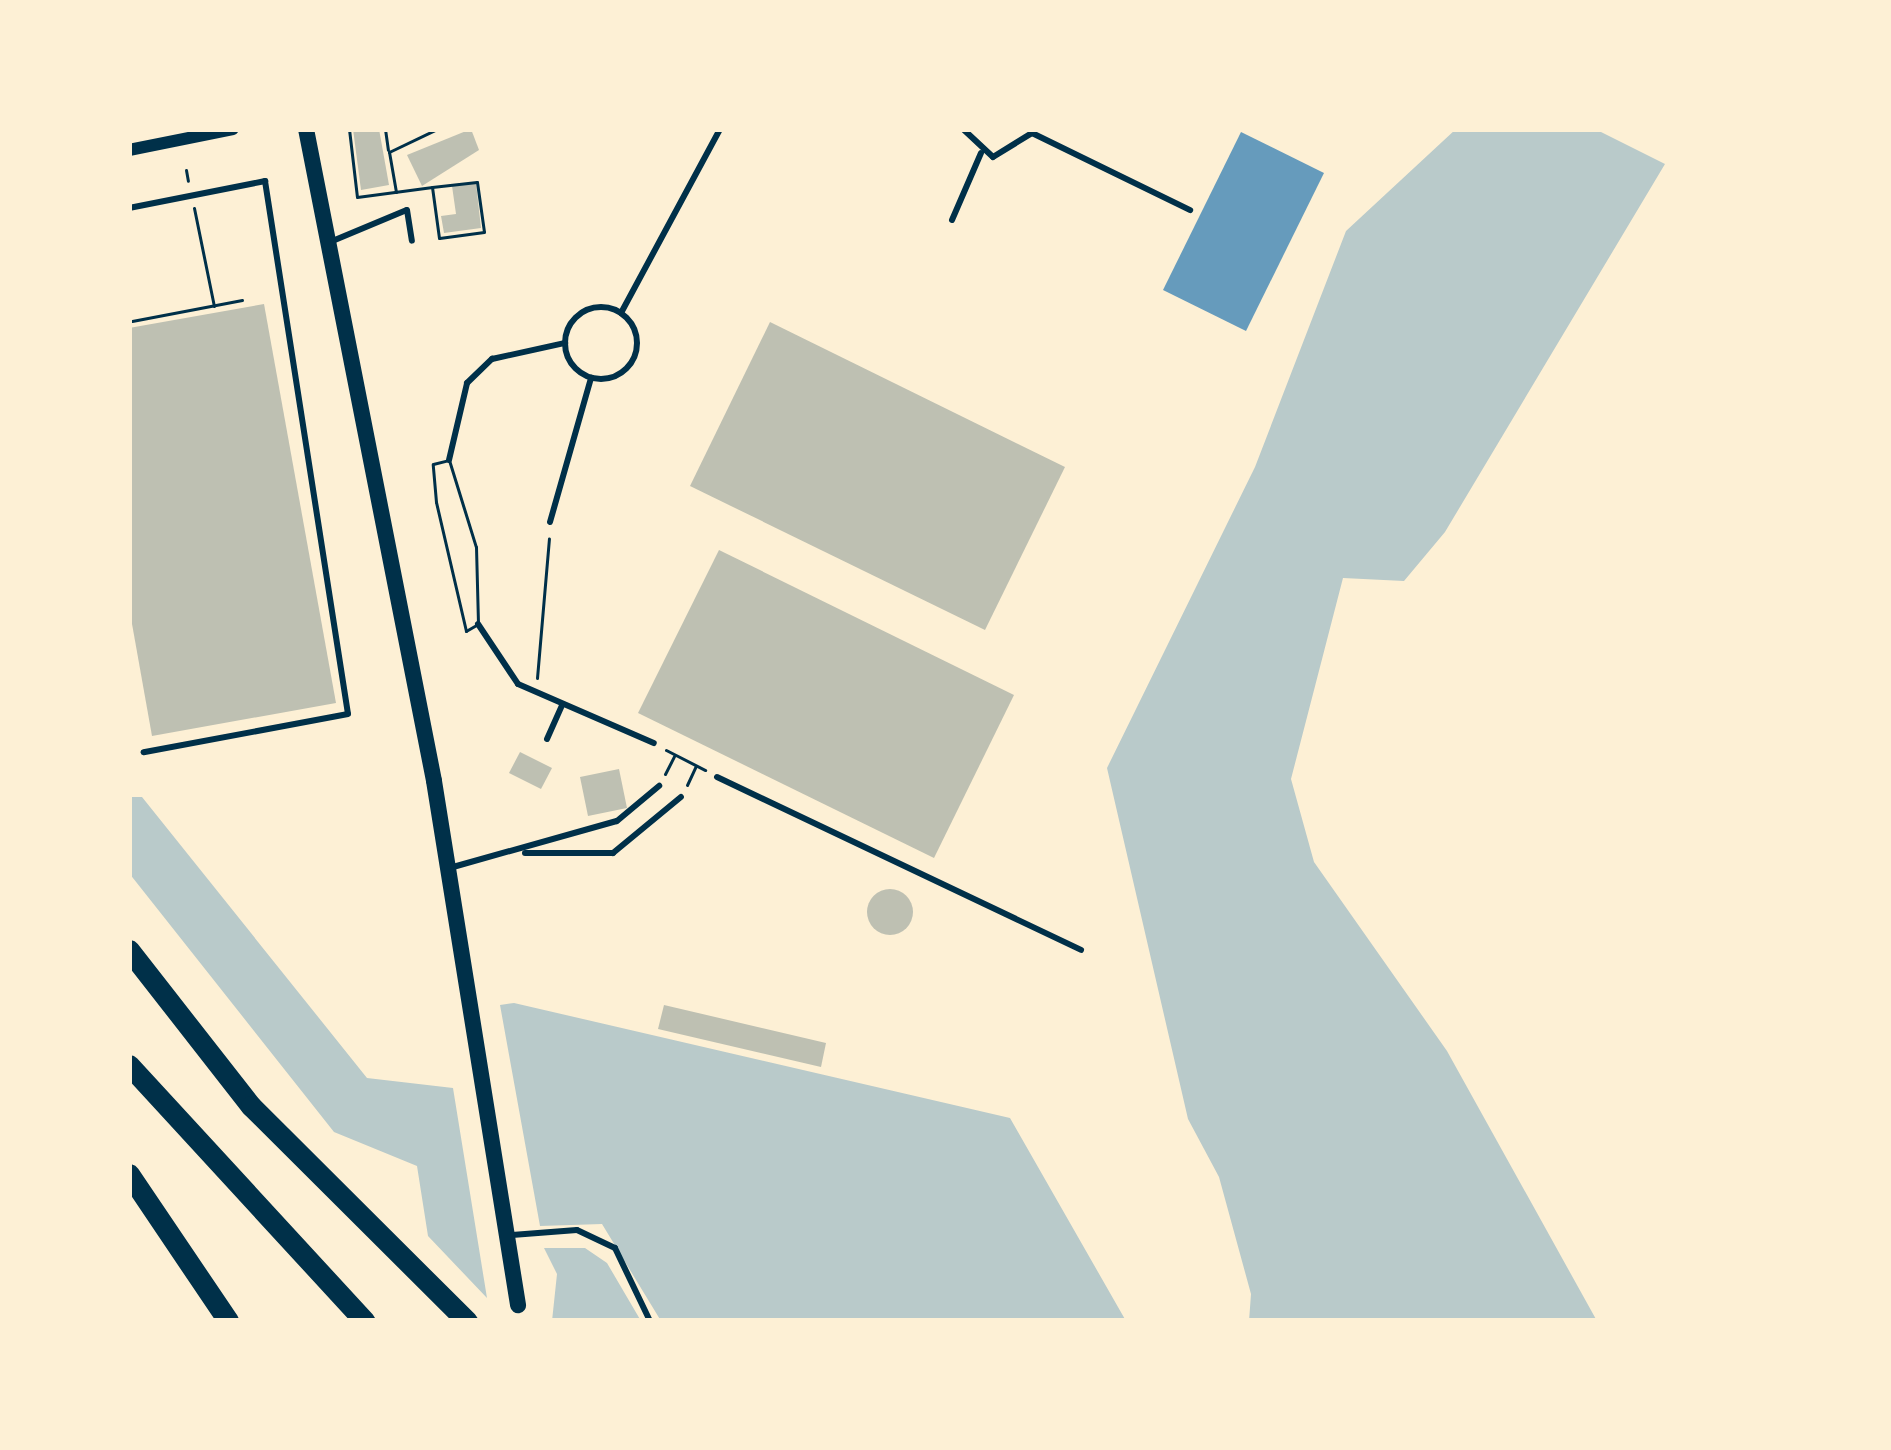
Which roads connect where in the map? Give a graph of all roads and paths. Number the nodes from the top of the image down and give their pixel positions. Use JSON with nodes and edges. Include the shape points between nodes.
{"nodes":[{"id":1,"x":233,"y":129,"type":"edge"},
{"id":2,"x":306,"y":129,"type":"edge"},
{"id":3,"x":349,"y":129,"type":"edge"},
{"id":4,"x":385,"y":129,"type":"edge"},
{"id":5,"x":415,"y":129,"type":"edge"},
{"id":6,"x":437,"y":129,"type":"edge"},
{"id":7,"x":720,"y":129,"type":"edge"},
{"id":8,"x":963,"y":129,"type":"edge"},
{"id":9,"x":1032,"y":131,"type":"edge"},
{"id":10,"x":162,"y":136,"type":"edge"},
{"id":11,"x":418,"y":138,"type":"junction"},
{"id":12,"x":129,"y":150,"type":"edge"},
{"id":13,"x":389,"y":152,"type":"junction"},
{"id":14,"x":981,"y":153,"type":"junction"},
{"id":15,"x":186,"y":170,"type":"dead end"},
{"id":16,"x":432,"y":187,"type":"junction"},
{"id":17,"x":396,"y":192,"type":"junction"},
{"id":18,"x":191,"y":196,"type":"junction"},
{"id":19,"x":129,"y":208,"type":"edge"},
{"id":20,"x":1190,"y":210,"type":"dead end"},
{"id":21,"x":400,"y":211,"type":"junction"},
{"id":22,"x":952,"y":220,"type":"dead end"},
{"id":23,"x":412,"y":241,"type":"dead end"},
{"id":24,"x":330,"y":242,"type":"junction"},
{"id":25,"x":242,"y":301,"type":"dead end"},
{"id":26,"x":214,"y":306,"type":"junction"},
{"id":27,"x":621,"y":313,"type":"junction"},
{"id":28,"x":132,"y":322,"type":"dead end"},
{"id":29,"x":565,"y":343,"type":"junction"},
{"id":30,"x":591,"y":377,"type":"junction"},
{"id":31,"x":449,"y":460,"type":"junction"},
{"id":32,"x":550,"y":522,"type":"joint"},
{"id":33,"x":478,"y":624,"type":"junction"},
{"id":34,"x":536,"y":692,"type":"junction"},
{"id":35,"x":562,"y":706,"type":"junction"},
{"id":36,"x":547,"y":739,"type":"dead end"},
{"id":37,"x":654,"y":743,"type":"joint"},
{"id":38,"x":144,"y":752,"type":"dead end"},
{"id":39,"x":675,"y":754,"type":"junction"},
{"id":40,"x":696,"y":766,"type":"junction"},
{"id":41,"x":718,"y":777,"type":"joint"},
{"id":42,"x":659,"y":786,"type":"joint"},
{"id":43,"x":681,"y":797,"type":"joint"},
{"id":44,"x":525,"y":853,"type":"junction"},
{"id":45,"x":450,"y":868,"type":"junction"},
{"id":46,"x":129,"y":950,"type":"edge"},
{"id":47,"x":1081,"y":950,"type":"dead end"},
{"id":48,"x":129,"y":1064,"type":"edge"},
{"id":49,"x":129,"y":1174,"type":"edge"},
{"id":50,"x":508,"y":1236,"type":"junction"},
{"id":51,"x":518,"y":1305,"type":"dead end"},
{"id":52,"x":229,"y":1321,"type":"edge"},
{"id":53,"x":364,"y":1321,"type":"edge"},
{"id":54,"x":467,"y":1321,"type":"edge"},
{"id":55,"x":650,"y":1321,"type":"edge"}],
"edges":[{"from":1,"to":10,"type":"street"},
{"from":2,"to":24,"type":"main road"},
{"from":3,"to":17,"type":"path","via":[[357,196]]},
{"from":4,"to":13,"type":"path"},
{"from":5,"to":11,"type":"path"},
{"from":6,"to":11,"type":"path"},
{"from":7,"to":27,"type":"lane"},
{"from":8,"to":14,"type":"lane"},
{"from":9,"to":14,"type":"lane","via":[[1005,156]]},
{"from":9,"to":20,"type":"lane"},
{"from":10,"to":12,"type":"street"},
{"from":11,"to":13,"type":"path"},
{"from":13,"to":17,"type":"path"},
{"from":14,"to":22,"type":"lane"},
{"from":15,"to":18,"type":"path"},
{"from":16,"to":16,"type":"path","via":[[477,182],[484,232],[439,238]]},
{"from":16,"to":17,"type":"path"},
{"from":17,"to":21,"type":"path"},
{"from":18,"to":19,"type":"lane"},
{"from":18,"to":26,"type":"path"},
{"from":18,"to":38,"type":"lane","via":[[265,182],[348,714]]},
{"from":21,"to":23,"type":"lane"},
{"from":21,"to":24,"type":"lane"},
{"from":24,"to":45,"type":"main road"},
{"from":25,"to":26,"type":"path"},
{"from":26,"to":28,"type":"path"},
{"from":27,"to":29,"type":"lane","via":[[587,310]]},
{"from":27,"to":30,"type":"lane","via":[[635,356],[620,374]]},
{"from":29,"to":30,"type":"lane"},
{"from":29,"to":31,"type":"lane","via":[[492,359],[467,383]]},
{"from":30,"to":32,"type":"lane"},
{"from":31,"to":33,"type":"path","via":[[476,547]]},
{"from":31,"to":33,"type":"path","via":[[433,464],[450,582],[466,631]]},
{"from":32,"to":34,"type":"path"},
{"from":33,"to":34,"type":"lane"},
{"from":34,"to":35,"type":"lane"},
{"from":35,"to":36,"type":"lane"},
{"from":35,"to":37,"type":"lane"},
{"from":37,"to":39,"type":"path"},
{"from":39,"to":40,"type":"path"},
{"from":39,"to":42,"type":"path"},
{"from":40,"to":41,"type":"path"},
{"from":40,"to":43,"type":"path"},
{"from":41,"to":47,"type":"lane"},
{"from":42,"to":44,"type":"lane","via":[[617,821]]},
{"from":43,"to":44,"type":"lane","via":[[613,853]]},
{"from":44,"to":45,"type":"lane"},
{"from":45,"to":50,"type":"main road"},
{"from":46,"to":54,"type":"highway","via":[[251,1106]]},
{"from":48,"to":53,"type":"highway"},
{"from":49,"to":52,"type":"highway"},
{"from":50,"to":51,"type":"main road"},
{"from":50,"to":55,"type":"lane","via":[[577,1230],[615,1248]]}]}
